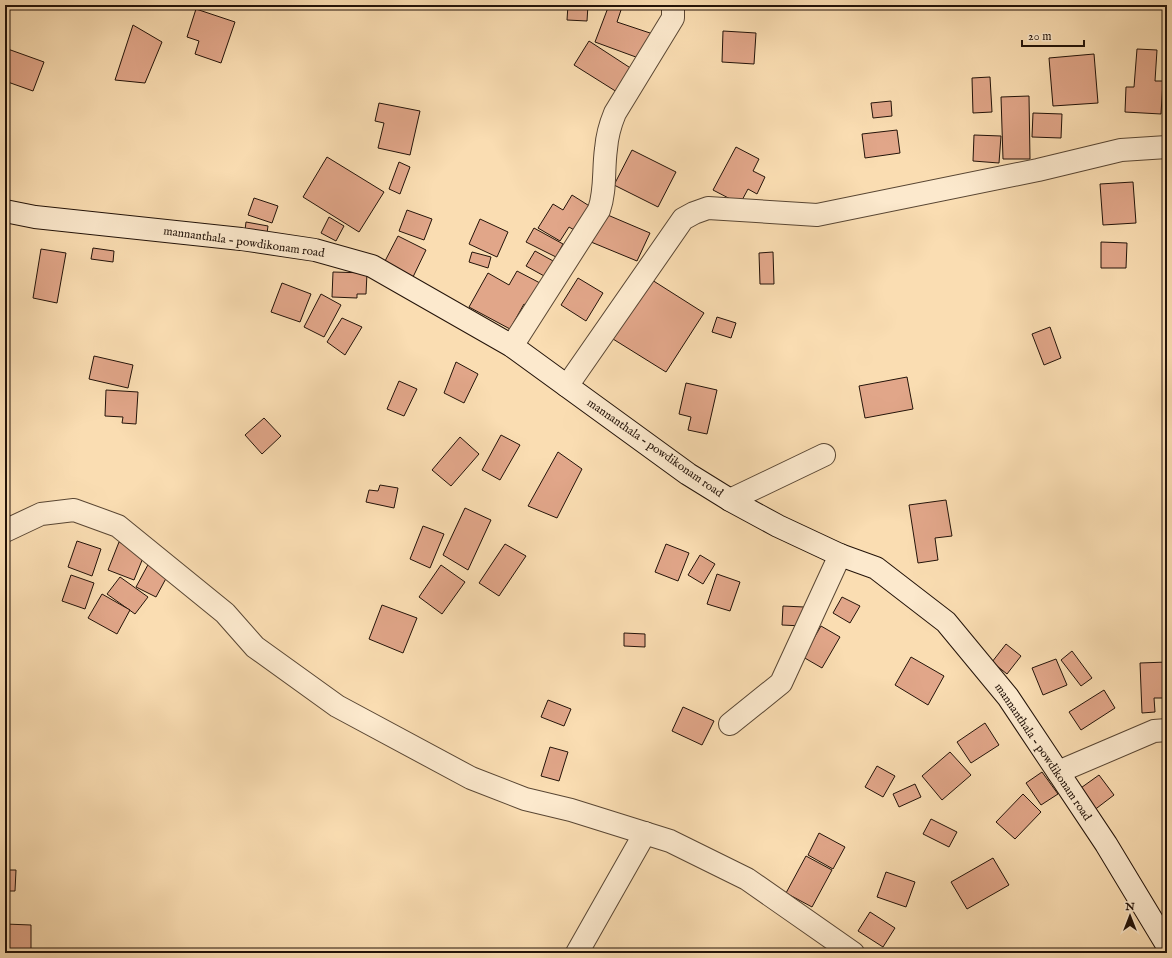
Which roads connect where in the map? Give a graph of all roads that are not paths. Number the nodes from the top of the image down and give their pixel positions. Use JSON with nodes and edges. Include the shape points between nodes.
{"nodes":[{"id":1,"x":673,"y":5,"type":"edge"},
{"id":2,"x":1167,"y":147,"type":"edge"},
{"id":3,"x":5,"y":211,"type":"edge"},
{"id":4,"x":512,"y":346,"type":"junction"},
{"id":5,"x":567,"y":386,"type":"junction"},
{"id":6,"x":824,"y":455,"type":"dead end"},
{"id":7,"x":730,"y":500,"type":"junction"},
{"id":8,"x":5,"y":530,"type":"edge"},
{"id":9,"x":840,"y":555,"type":"junction"},
{"id":10,"x":730,"y":724,"type":"dead end"},
{"id":11,"x":1167,"y":730,"type":"edge"},
{"id":12,"x":1058,"y":772,"type":"junction"},
{"id":13,"x":646,"y":833,"type":"junction"},
{"id":14,"x":1167,"y":945,"type":"edge"},
{"id":15,"x":1167,"y":948,"type":"edge"},
{"id":16,"x":577,"y":953,"type":"edge"},
{"id":17,"x":853,"y":953,"type":"edge"},
{"id":18,"x":1162,"y":953,"type":"edge"}],
"edges":[{"from":1,"to":4,"type":"street","via":[[673,18],[612,120],[606,150],[603,198],[599,210]]},
{"from":2,"to":5,"type":"street","via":[[1120,150],[1038,170],[817,215],[708,208],[694,213],[683,220]]},
{"from":3,"to":4,"type":"street","name":"mannanthala - powdikonam road","via":[[35,217],[234,238],[315,250],[372,266]]},
{"from":4,"to":5,"type":"street","name":"mannanthala - powdikonam road"},
{"from":5,"to":7,"type":"street","name":"mannanthala - powdikonam road","via":[[688,474]]},
{"from":6,"to":7,"type":"street"},
{"from":7,"to":9,"type":"street","name":"mannanthala - powdikonam road"},
{"from":8,"to":13,"type":"street","via":[[42,514],[74,510],[118,526],[225,613],[255,647],[337,706],[471,778],[525,799]]},
{"from":9,"to":10,"type":"street","via":[[782,683]]},
{"from":9,"to":12,"type":"street","name":"mannanthala - powdikonam road","via":[[876,568],[946,622],[1008,697]]},
{"from":11,"to":12,"type":"street","via":[[1154,731]]},
{"from":12,"to":14,"type":"street","name":"mannanthala - powdikonam road","via":[[1106,844]]},
{"from":13,"to":16,"type":"street"},
{"from":13,"to":17,"type":"street","via":[[670,841],[747,878]]},
{"from":15,"to":18,"type":"street"}]}
